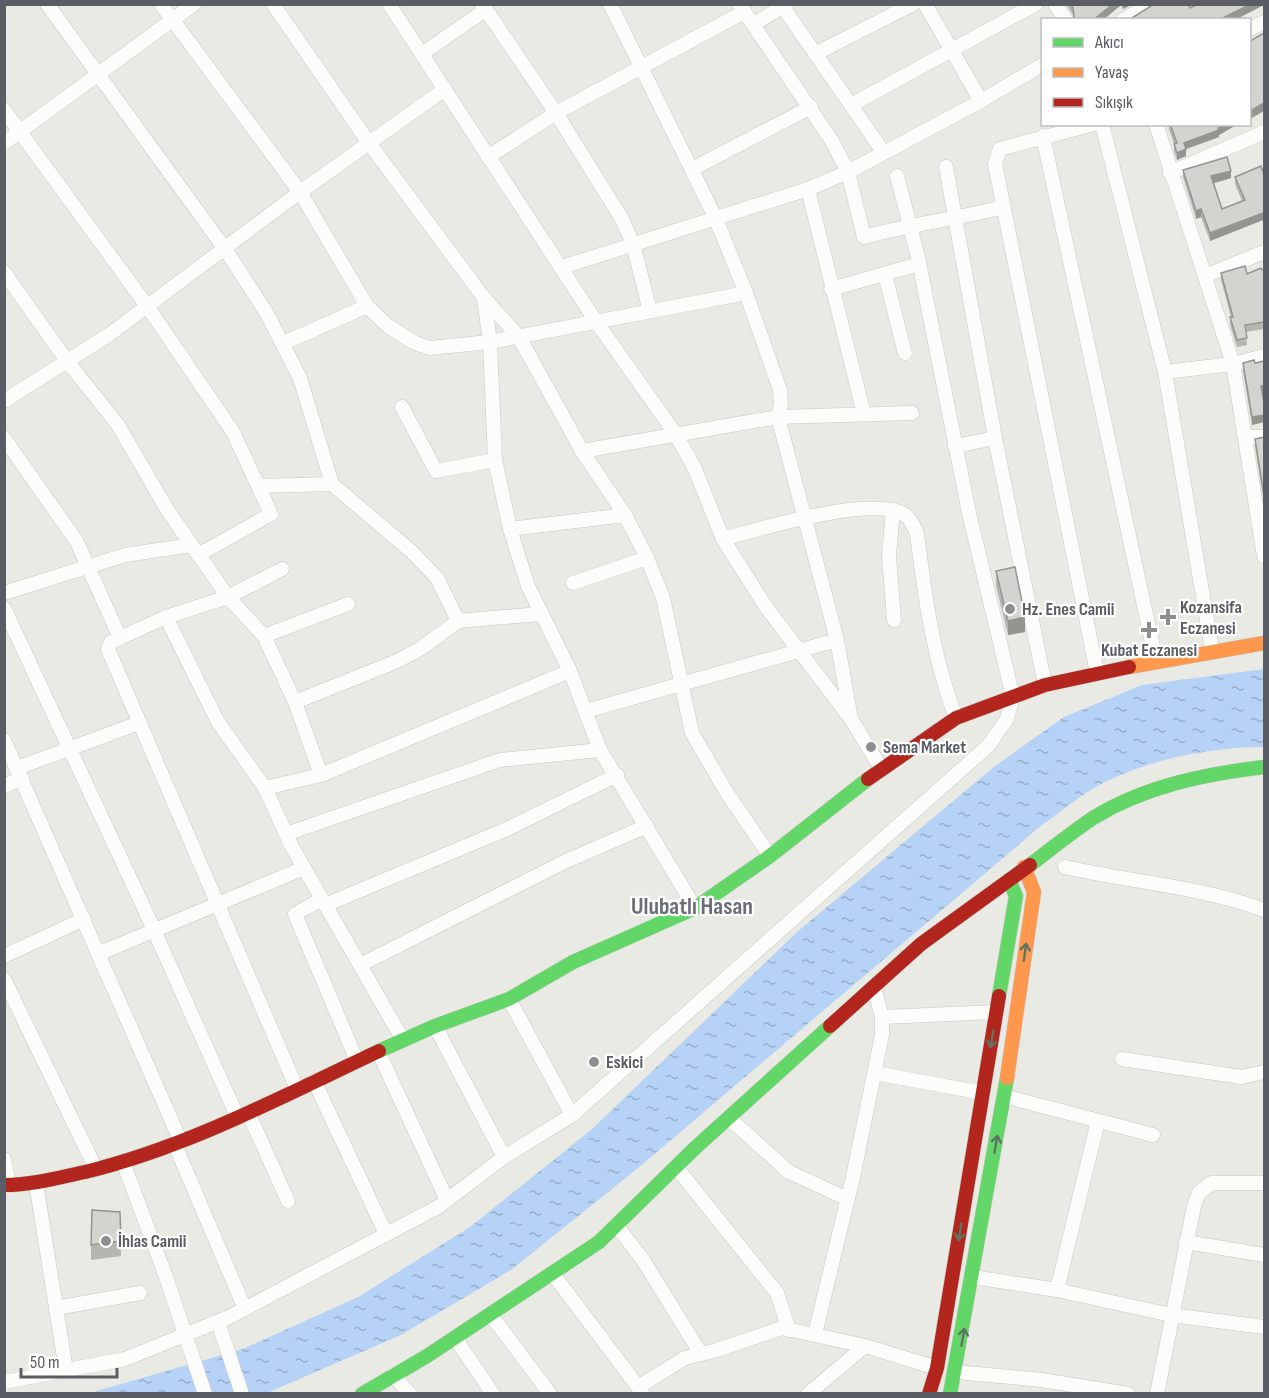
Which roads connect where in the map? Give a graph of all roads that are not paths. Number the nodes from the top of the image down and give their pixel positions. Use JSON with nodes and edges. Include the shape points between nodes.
{"nodes":[{"id":1,"x":46,"y":4,"type":"edge"},
{"id":2,"x":161,"y":4,"type":"edge"},
{"id":3,"x":194,"y":4,"type":"edge"},
{"id":4,"x":273,"y":4,"type":"edge"},
{"id":5,"x":389,"y":4,"type":"edge"},
{"id":6,"x":913,"y":4,"type":"edge"},
{"id":7,"x":925,"y":4,"type":"edge"},
{"id":8,"x":1036,"y":4,"type":"edge"},
{"id":9,"x":1055,"y":4,"type":"edge"},
{"id":10,"x":1151,"y":4,"type":"edge"},
{"id":11,"x":785,"y":6,"type":"edge"},
{"id":12,"x":483,"y":7,"type":"edge"},
{"id":13,"x":616,"y":7,"type":"edge"},
{"id":14,"x":741,"y":8,"type":"edge"},
{"id":15,"x":1129,"y":12,"type":"edge"},
{"id":16,"x":1065,"y":18,"type":"edge"},
{"id":17,"x":172,"y":20,"type":"junction"},
{"id":18,"x":754,"y":24,"type":"junction"},
{"id":19,"x":951,"y":51,"type":"junction"},
{"id":20,"x":422,"y":54,"type":"junction"},
{"id":21,"x":815,"y":54,"type":"junction"},
{"id":22,"x":641,"y":66,"type":"junction"},
{"id":23,"x":1041,"y":66,"type":"edge"},
{"id":24,"x":97,"y":75,"type":"junction"},
{"id":25,"x":445,"y":89,"type":"junction"},
{"id":26,"x":981,"y":101,"type":"junction"},
{"id":27,"x":850,"y":105,"type":"junction"},
{"id":28,"x":811,"y":106,"type":"junction"},
{"id":29,"x":4,"y":110,"type":"edge"},
{"id":30,"x":556,"y":113,"type":"junction"},
{"id":31,"x":1086,"y":126,"type":"edge"},
{"id":32,"x":1103,"y":126,"type":"edge"},
{"id":33,"x":1156,"y":126,"type":"edge"},
{"id":34,"x":20,"y":131,"type":"junction"},
{"id":35,"x":1264,"y":132,"type":"edge"},
{"id":36,"x":1043,"y":136,"type":"junction"},
{"id":37,"x":4,"y":143,"type":"edge"},
{"id":38,"x":369,"y":143,"type":"junction"},
{"id":39,"x":884,"y":153,"type":"junction"},
{"id":40,"x":488,"y":156,"type":"junction"},
{"id":41,"x":946,"y":167,"type":"dead end"},
{"id":42,"x":692,"y":169,"type":"junction"},
{"id":43,"x":848,"y":172,"type":"junction"},
{"id":44,"x":1170,"y":173,"type":"junction"},
{"id":45,"x":897,"y":176,"type":"dead end"},
{"id":46,"x":808,"y":189,"type":"junction"},
{"id":47,"x":300,"y":192,"type":"junction"},
{"id":48,"x":1003,"y":207,"type":"junction"},
{"id":49,"x":715,"y":217,"type":"junction"},
{"id":50,"x":956,"y":220,"type":"junction"},
{"id":51,"x":910,"y":226,"type":"junction"},
{"id":52,"x":633,"y":244,"type":"junction"},
{"id":53,"x":225,"y":249,"type":"junction"},
{"id":54,"x":1264,"y":252,"type":"edge"},
{"id":55,"x":919,"y":264,"type":"junction"},
{"id":56,"x":562,"y":267,"type":"junction"},
{"id":57,"x":4,"y":272,"type":"edge"},
{"id":58,"x":885,"y":275,"type":"junction"},
{"id":59,"x":1205,"y":276,"type":"junction"},
{"id":60,"x":831,"y":289,"type":"junction"},
{"id":61,"x":746,"y":293,"type":"junction"},
{"id":62,"x":484,"y":298,"type":"junction"},
{"id":63,"x":147,"y":306,"type":"junction"},
{"id":64,"x":367,"y":306,"type":"junction"},
{"id":65,"x":650,"y":311,"type":"junction"},
{"id":66,"x":597,"y":323,"type":"junction"},
{"id":67,"x":519,"y":337,"type":"junction"},
{"id":68,"x":490,"y":342,"type":"junction"},
{"id":69,"x":284,"y":343,"type":"junction"},
{"id":70,"x":906,"y":352,"type":"dead end"},
{"id":71,"x":1264,"y":356,"type":"edge"},
{"id":72,"x":67,"y":361,"type":"junction"},
{"id":73,"x":1233,"y":364,"type":"junction"},
{"id":74,"x":1165,"y":372,"type":"junction"},
{"id":75,"x":4,"y":401,"type":"edge"},
{"id":76,"x":402,"y":406,"type":"dead end"},
{"id":77,"x":912,"y":413,"type":"dead end"},
{"id":78,"x":864,"y":414,"type":"junction"},
{"id":79,"x":778,"y":417,"type":"junction"},
{"id":80,"x":675,"y":433,"type":"junction"},
{"id":81,"x":1245,"y":437,"type":"junction"},
{"id":82,"x":1264,"y":437,"type":"edge"},
{"id":83,"x":4,"y":438,"type":"edge"},
{"id":84,"x":995,"y":438,"type":"junction"},
{"id":85,"x":955,"y":446,"type":"junction"},
{"id":86,"x":582,"y":451,"type":"junction"},
{"id":87,"x":495,"y":460,"type":"junction"},
{"id":88,"x":332,"y":484,"type":"junction"},
{"id":89,"x":258,"y":486,"type":"junction"},
{"id":90,"x":892,"y":510,"type":"junction"},
{"id":91,"x":625,"y":516,"type":"junction"},
{"id":92,"x":804,"y":516,"type":"junction"},
{"id":93,"x":510,"y":530,"type":"junction"},
{"id":94,"x":723,"y":539,"type":"junction"},
{"id":95,"x":195,"y":550,"type":"junction"},
{"id":96,"x":1264,"y":556,"type":"edge"},
{"id":97,"x":647,"y":558,"type":"junction"},
{"id":98,"x":88,"y":566,"type":"junction"},
{"id":99,"x":282,"y":568,"type":"dead end"},
{"id":100,"x":573,"y":583,"type":"dead end"},
{"id":101,"x":4,"y":593,"type":"edge"},
{"id":102,"x":228,"y":597,"type":"junction"},
{"id":103,"x":348,"y":604,"type":"dead end"},
{"id":104,"x":4,"y":608,"type":"edge"},
{"id":105,"x":540,"y":614,"type":"junction"},
{"id":106,"x":166,"y":617,"type":"junction"},
{"id":107,"x":894,"y":620,"type":"dead end"},
{"id":108,"x":458,"y":621,"type":"junction"},
{"id":109,"x":264,"y":636,"type":"junction"},
{"id":110,"x":120,"y":638,"type":"junction"},
{"id":111,"x":837,"y":640,"type":"junction"},
{"id":112,"x":1264,"y":643,"type":"edge"},
{"id":113,"x":1212,"y":650,"type":"junction"},
{"id":114,"x":801,"y":651,"type":"junction"},
{"id":115,"x":1156,"y":660,"type":"junction"},
{"id":116,"x":570,"y":671,"type":"junction"},
{"id":117,"x":1097,"y":673,"type":"junction"},
{"id":118,"x":1045,"y":685,"type":"junction"},
{"id":119,"x":681,"y":686,"type":"junction"},
{"id":120,"x":1013,"y":697,"type":"junction"},
{"id":121,"x":295,"y":702,"type":"junction"},
{"id":122,"x":586,"y":711,"type":"junction"},
{"id":123,"x":956,"y":718,"type":"junction"},
{"id":124,"x":851,"y":719,"type":"junction"},
{"id":125,"x":139,"y":723,"type":"junction"},
{"id":126,"x":4,"y":740,"type":"edge"},
{"id":127,"x":70,"y":747,"type":"junction"},
{"id":128,"x":600,"y":750,"type":"junction"},
{"id":129,"x":1264,"y":767,"type":"edge"},
{"id":130,"x":881,"y":768,"type":"junction"},
{"id":131,"x":19,"y":773,"type":"junction"},
{"id":132,"x":321,"y":775,"type":"junction"},
{"id":133,"x":617,"y":775,"type":"junction"},
{"id":134,"x":4,"y":786,"type":"edge"},
{"id":135,"x":265,"y":788,"type":"junction"},
{"id":136,"x":647,"y":826,"type":"junction"},
{"id":137,"x":286,"y":834,"type":"junction"},
{"id":138,"x":770,"y":856,"type":"junction"},
{"id":139,"x":1024,"y":867,"type":"junction"},
{"id":140,"x":1065,"y":867,"type":"dead end"},
{"id":141,"x":304,"y":868,"type":"junction"},
{"id":142,"x":1008,"y":880,"type":"junction"},
{"id":143,"x":323,"y":902,"type":"junction"},
{"id":144,"x":218,"y":904,"type":"junction"},
{"id":145,"x":695,"y":908,"type":"junction"},
{"id":146,"x":1264,"y":910,"type":"edge"},
{"id":147,"x":84,"y":919,"type":"junction"},
{"id":148,"x":154,"y":930,"type":"junction"},
{"id":149,"x":100,"y":953,"type":"junction"},
{"id":150,"x":4,"y":956,"type":"edge"},
{"id":151,"x":360,"y":965,"type":"junction"},
{"id":152,"x":4,"y":979,"type":"edge"},
{"id":153,"x":874,"y":987,"type":"junction"},
{"id":154,"x":509,"y":999,"type":"junction"},
{"id":155,"x":996,"y":1012,"type":"junction"},
{"id":156,"x":882,"y":1017,"type":"junction"},
{"id":157,"x":435,"y":1026,"type":"junction"},
{"id":158,"x":403,"y":1040,"type":"junction"},
{"id":159,"x":378,"y":1052,"type":"junction"},
{"id":160,"x":1122,"y":1059,"type":"dead end"},
{"id":161,"x":357,"y":1061,"type":"junction"},
{"id":162,"x":1264,"y":1072,"type":"edge"},
{"id":163,"x":875,"y":1073,"type":"junction"},
{"id":164,"x":314,"y":1081,"type":"junction"},
{"id":165,"x":297,"y":1089,"type":"junction"},
{"id":166,"x":983,"y":1092,"type":"junction"},
{"id":167,"x":1004,"y":1096,"type":"junction"},
{"id":168,"x":242,"y":1114,"type":"junction"},
{"id":169,"x":572,"y":1115,"type":"junction"},
{"id":170,"x":729,"y":1118,"type":"junction"},
{"id":171,"x":1098,"y":1121,"type":"junction"},
{"id":172,"x":1153,"y":1135,"type":"dead end"},
{"id":173,"x":178,"y":1143,"type":"junction"},
{"id":174,"x":504,"y":1157,"type":"junction"},
{"id":175,"x":4,"y":1159,"type":"edge"},
{"id":176,"x":123,"y":1162,"type":"junction"},
{"id":177,"x":676,"y":1167,"type":"junction"},
{"id":178,"x":96,"y":1169,"type":"junction"},
{"id":179,"x":36,"y":1183,"type":"junction"},
{"id":180,"x":1264,"y":1183,"type":"edge"},
{"id":181,"x":7,"y":1185,"type":"edge"},
{"id":182,"x":848,"y":1199,"type":"junction"},
{"id":183,"x":447,"y":1200,"type":"junction"},
{"id":184,"x":288,"y":1201,"type":"dead end"},
{"id":185,"x":616,"y":1225,"type":"junction"},
{"id":186,"x":386,"y":1234,"type":"junction"},
{"id":187,"x":1186,"y":1242,"type":"junction"},
{"id":188,"x":1264,"y":1255,"type":"edge"},
{"id":189,"x":553,"y":1274,"type":"junction"},
{"id":190,"x":973,"y":1277,"type":"junction"},
{"id":191,"x":1057,"y":1290,"type":"junction"},
{"id":192,"x":140,"y":1293,"type":"dead end"},
{"id":193,"x":56,"y":1308,"type":"junction"},
{"id":194,"x":245,"y":1309,"type":"junction"},
{"id":195,"x":491,"y":1315,"type":"junction"},
{"id":196,"x":1171,"y":1315,"type":"junction"},
{"id":197,"x":218,"y":1322,"type":"junction"},
{"id":198,"x":1264,"y":1327,"type":"edge"},
{"id":199,"x":789,"y":1330,"type":"junction"},
{"id":200,"x":815,"y":1334,"type":"junction"},
{"id":201,"x":185,"y":1335,"type":"junction"},
{"id":202,"x":455,"y":1338,"type":"junction"},
{"id":203,"x":865,"y":1346,"type":"junction"},
{"id":204,"x":701,"y":1354,"type":"junction"},
{"id":205,"x":937,"y":1368,"type":"junction"},
{"id":206,"x":66,"y":1370,"type":"junction"},
{"id":207,"x":956,"y":1372,"type":"junction"},
{"id":208,"x":393,"y":1375,"type":"junction"},
{"id":209,"x":4,"y":1382,"type":"edge"},
{"id":210,"x":1041,"y":1387,"type":"edge"},
{"id":211,"x":641,"y":1390,"type":"edge"},
{"id":212,"x":205,"y":1394,"type":"edge"},
{"id":213,"x":242,"y":1394,"type":"edge"},
{"id":214,"x":362,"y":1394,"type":"edge"},
{"id":215,"x":410,"y":1394,"type":"edge"},
{"id":216,"x":493,"y":1394,"type":"edge"},
{"id":217,"x":550,"y":1394,"type":"edge"},
{"id":218,"x":808,"y":1394,"type":"edge"},
{"id":219,"x":929,"y":1394,"type":"edge"},
{"id":220,"x":950,"y":1394,"type":"edge"},
{"id":221,"x":1128,"y":1394,"type":"edge"},
{"id":222,"x":1157,"y":1394,"type":"edge"}],
"edges":[{"from":1,"to":24,"type":"street"},
{"from":2,"to":17,"type":"street"},
{"from":3,"to":17,"type":"street"},
{"from":4,"to":38,"type":"street"},
{"from":5,"to":20,"type":"street"},
{"from":6,"to":21,"type":"street"},
{"from":7,"to":19,"type":"street"},
{"from":8,"to":19,"type":"street"},
{"from":9,"to":16,"type":"street"},
{"from":10,"to":15,"type":"street"},
{"from":11,"to":18,"type":"street"},
{"from":11,"to":21,"type":"street"},
{"from":12,"to":20,"type":"street"},
{"from":12,"to":30,"type":"street"},
{"from":13,"to":22,"type":"street"},
{"from":14,"to":18,"type":"street"},
{"from":14,"to":22,"type":"street"},
{"from":17,"to":24,"type":"street"},
{"from":17,"to":47,"type":"street"},
{"from":18,"to":28,"type":"street"},
{"from":19,"to":26,"type":"street"},
{"from":19,"to":27,"type":"street"},
{"from":20,"to":25,"type":"street"},
{"from":21,"to":27,"type":"street"},
{"from":22,"to":30,"type":"street"},
{"from":22,"to":42,"type":"street"},
{"from":23,"to":26,"type":"street"},
{"from":24,"to":34,"type":"street"},
{"from":24,"to":53,"type":"street"},
{"from":25,"to":38,"type":"street"},
{"from":25,"to":40,"type":"street"},
{"from":26,"to":39,"type":"street"},
{"from":27,"to":39,"type":"street"},
{"from":28,"to":42,"type":"street"},
{"from":28,"to":43,"type":"street"},
{"from":29,"to":34,"type":"street"},
{"from":30,"to":40,"type":"street"},
{"from":30,"to":52,"type":"street","via":[[622,219]]},
{"from":31,"to":36,"type":"street"},
{"from":32,"to":74,"type":"street"},
{"from":33,"to":44,"type":"street"},
{"from":34,"to":37,"type":"street"},
{"from":34,"to":63,"type":"street"},
{"from":35,"to":44,"type":"street"},
{"from":36,"to":48,"type":"street","via":[[1000,149],[995,164]]},
{"from":36,"to":115,"type":"street"},
{"from":38,"to":47,"type":"street"},
{"from":38,"to":62,"type":"street"},
{"from":39,"to":43,"type":"street"},
{"from":40,"to":56,"type":"street"},
{"from":41,"to":50,"type":"street"},
{"from":42,"to":49,"type":"street"},
{"from":43,"to":46,"type":"street"},
{"from":43,"to":51,"type":"street","via":[[864,237]]},
{"from":44,"to":59,"type":"street"},
{"from":45,"to":51,"type":"street"},
{"from":46,"to":49,"type":"street"},
{"from":46,"to":60,"type":"street"},
{"from":47,"to":53,"type":"street"},
{"from":47,"to":64,"type":"street"},
{"from":48,"to":50,"type":"street"},
{"from":48,"to":117,"type":"street"},
{"from":49,"to":52,"type":"street"},
{"from":49,"to":61,"type":"street"},
{"from":50,"to":51,"type":"street"},
{"from":50,"to":84,"type":"street"},
{"from":51,"to":55,"type":"street"},
{"from":52,"to":56,"type":"street"},
{"from":52,"to":65,"type":"street"},
{"from":53,"to":63,"type":"street"},
{"from":53,"to":69,"type":"street"},
{"from":54,"to":59,"type":"street"},
{"from":55,"to":58,"type":"street"},
{"from":55,"to":85,"type":"street"},
{"from":56,"to":66,"type":"street"},
{"from":57,"to":72,"type":"street"},
{"from":58,"to":60,"type":"street"},
{"from":58,"to":70,"type":"street"},
{"from":59,"to":73,"type":"street"},
{"from":60,"to":78,"type":"street"},
{"from":61,"to":65,"type":"street"},
{"from":61,"to":79,"type":"street","via":[[780,390]]},
{"from":62,"to":67,"type":"street"},
{"from":62,"to":68,"type":"street"},
{"from":63,"to":72,"type":"street"},
{"from":63,"to":89,"type":"street","via":[[233,432]]},
{"from":64,"to":68,"type":"street","via":[[394,330],[429,348]]},
{"from":64,"to":69,"type":"street"},
{"from":65,"to":66,"type":"street"},
{"from":66,"to":67,"type":"street"},
{"from":66,"to":80,"type":"street"},
{"from":67,"to":68,"type":"street"},
{"from":67,"to":86,"type":"street"},
{"from":68,"to":87,"type":"street"},
{"from":69,"to":88,"type":"street","via":[[300,378]]},
{"from":71,"to":73,"type":"street"},
{"from":72,"to":75,"type":"street"},
{"from":72,"to":95,"type":"street","via":[[118,425]]},
{"from":73,"to":74,"type":"street"},
{"from":73,"to":81,"type":"street"},
{"from":74,"to":113,"type":"street"},
{"from":76,"to":87,"type":"street","via":[[436,471]]},
{"from":77,"to":78,"type":"street"},
{"from":78,"to":79,"type":"street"},
{"from":79,"to":80,"type":"street"},
{"from":79,"to":92,"type":"street"},
{"from":80,"to":86,"type":"street"},
{"from":80,"to":94,"type":"street"},
{"from":81,"to":82,"type":"street"},
{"from":81,"to":96,"type":"street"},
{"from":83,"to":98,"type":"street","via":[[77,542]]},
{"from":84,"to":85,"type":"street"},
{"from":84,"to":118,"type":"street"},
{"from":85,"to":120,"type":"street"},
{"from":86,"to":91,"type":"street"},
{"from":87,"to":93,"type":"street"},
{"from":88,"to":89,"type":"street"},
{"from":88,"to":108,"type":"street","via":[[412,552],[436,578]]},
{"from":89,"to":95,"type":"street","via":[[271,514]]},
{"from":90,"to":92,"type":"street"},
{"from":90,"to":107,"type":"street","via":[[889,556]]},
{"from":90,"to":123,"type":"street","via":[[905,514],[917,534],[929,626],[941,679]]},
{"from":91,"to":93,"type":"street"},
{"from":91,"to":97,"type":"street"},
{"from":92,"to":94,"type":"street"},
{"from":92,"to":111,"type":"street"},
{"from":93,"to":105,"type":"street"},
{"from":94,"to":114,"type":"street","via":[[766,607]]},
{"from":95,"to":98,"type":"street","via":[[124,555]]},
{"from":95,"to":102,"type":"street"},
{"from":97,"to":100,"type":"street"},
{"from":97,"to":119,"type":"street","via":[[663,598]]},
{"from":98,"to":101,"type":"street"},
{"from":98,"to":110,"type":"street"},
{"from":99,"to":102,"type":"street"},
{"from":102,"to":106,"type":"street"},
{"from":102,"to":109,"type":"street"},
{"from":103,"to":109,"type":"street"},
{"from":104,"to":127,"type":"street"},
{"from":105,"to":108,"type":"street"},
{"from":105,"to":116,"type":"street"},
{"from":106,"to":110,"type":"street"},
{"from":106,"to":135,"type":"street","via":[[218,722]]},
{"from":108,"to":121,"type":"street","via":[[412,653]]},
{"from":109,"to":121,"type":"street"},
{"from":110,"to":125,"type":"street","via":[[111,642],[108,649]]},
{"from":111,"to":114,"type":"street"},
{"from":111,"to":124,"type":"street"},
{"from":112,"to":113,"type":"main road"},
{"from":113,"to":115,"type":"main road"},
{"from":114,"to":119,"type":"street"},
{"from":114,"to":124,"type":"street"},
{"from":115,"to":117,"type":"main road"},
{"from":116,"to":122,"type":"street"},
{"from":116,"to":132,"type":"street"},
{"from":117,"to":118,"type":"main road"},
{"from":118,"to":120,"type":"main road"},
{"from":119,"to":122,"type":"street"},
{"from":119,"to":138,"type":"street","via":[[692,734]]},
{"from":120,"to":123,"type":"main road"},
{"from":120,"to":169,"type":"street","via":[[1007,719],[988,746]]},
{"from":121,"to":132,"type":"street"},
{"from":122,"to":128,"type":"street"},
{"from":123,"to":130,"type":"main road"},
{"from":124,"to":130,"type":"street"},
{"from":125,"to":127,"type":"street"},
{"from":125,"to":144,"type":"street"},
{"from":126,"to":131,"type":"street"},
{"from":127,"to":131,"type":"street"},
{"from":127,"to":148,"type":"street"},
{"from":128,"to":133,"type":"street"},
{"from":128,"to":137,"type":"street","via":[[500,760]]},
{"from":129,"to":139,"type":"main road","via":[[1216,773],[1144,792],[1094,818]]},
{"from":130,"to":138,"type":"main road"},
{"from":131,"to":134,"type":"street"},
{"from":131,"to":147,"type":"street"},
{"from":132,"to":135,"type":"street"},
{"from":133,"to":136,"type":"street"},
{"from":133,"to":143,"type":"street","via":[[507,830]]},
{"from":135,"to":137,"type":"street"},
{"from":136,"to":145,"type":"street"},
{"from":136,"to":151,"type":"street","via":[[566,861]]},
{"from":137,"to":141,"type":"street"},
{"from":138,"to":145,"type":"main road"},
{"from":139,"to":142,"type":"main road"},
{"from":167,"to":139,"type":"main road","one_way":true,"via":[[1034,892]]},
{"from":140,"to":146,"type":"street","via":[[1235,899]]},
{"from":141,"to":143,"type":"street"},
{"from":141,"to":144,"type":"street"},
{"from":142,"to":153,"type":"main road","via":[[921,944]]},
{"from":142,"to":155,"type":"main road","via":[[1016,896]]},
{"from":143,"to":151,"type":"street"},
{"from":143,"to":161,"type":"street","via":[[296,914]]},
{"from":144,"to":148,"type":"street"},
{"from":144,"to":165,"type":"street"},
{"from":145,"to":154,"type":"main road","via":[[573,962]]},
{"from":147,"to":149,"type":"street"},
{"from":147,"to":150,"type":"street"},
{"from":148,"to":149,"type":"street"},
{"from":148,"to":168,"type":"street"},
{"from":149,"to":173,"type":"street"},
{"from":151,"to":158,"type":"street"},
{"from":152,"to":178,"type":"street"},
{"from":153,"to":156,"type":"street"},
{"from":153,"to":170,"type":"main road"},
{"from":154,"to":157,"type":"main road"},
{"from":154,"to":169,"type":"street"},
{"from":155,"to":156,"type":"street"},
{"from":155,"to":166,"type":"main road","one_way":true},
{"from":156,"to":163,"type":"street"},
{"from":157,"to":158,"type":"main road"},
{"from":157,"to":174,"type":"street"},
{"from":158,"to":159,"type":"main road"},
{"from":159,"to":161,"type":"main road"},
{"from":159,"to":183,"type":"street"},
{"from":160,"to":162,"type":"street","via":[[1241,1077]]},
{"from":161,"to":164,"type":"main road"},
{"from":163,"to":166,"type":"street"},
{"from":163,"to":182,"type":"street"},
{"from":164,"to":165,"type":"main road"},
{"from":164,"to":186,"type":"street"},
{"from":165,"to":168,"type":"main road"},
{"from":166,"to":205,"type":"main road","one_way":true},
{"from":167,"to":171,"type":"street"},
{"from":190,"to":167,"type":"main road","one_way":true},
{"from":168,"to":173,"type":"main road"},
{"from":168,"to":184,"type":"street"},
{"from":169,"to":174,"type":"street"},
{"from":170,"to":177,"type":"main road"},
{"from":170,"to":182,"type":"street","via":[[789,1172]]},
{"from":171,"to":172,"type":"street"},
{"from":171,"to":191,"type":"street"},
{"from":173,"to":176,"type":"main road"},
{"from":173,"to":194,"type":"street"},
{"from":174,"to":183,"type":"street"},
{"from":175,"to":181,"type":"street"},
{"from":176,"to":178,"type":"main road"},
{"from":176,"to":201,"type":"street"},
{"from":177,"to":185,"type":"main road"},
{"from":177,"to":199,"type":"street","via":[[777,1293]]},
{"from":178,"to":179,"type":"main road"},
{"from":179,"to":181,"type":"main road"},
{"from":179,"to":193,"type":"street"},
{"from":180,"to":187,"type":"street","via":[[1211,1183],[1199,1193]]},
{"from":182,"to":200,"type":"street"},
{"from":183,"to":186,"type":"street"},
{"from":185,"to":189,"type":"main road"},
{"from":185,"to":204,"type":"street","via":[[643,1260]]},
{"from":186,"to":194,"type":"street"},
{"from":187,"to":188,"type":"street"},
{"from":187,"to":196,"type":"street"},
{"from":189,"to":195,"type":"main road"},
{"from":189,"to":211,"type":"street"},
{"from":190,"to":191,"type":"street"},
{"from":207,"to":190,"type":"main road","one_way":true},
{"from":191,"to":196,"type":"street"},
{"from":192,"to":193,"type":"street"},
{"from":193,"to":206,"type":"street"},
{"from":194,"to":197,"type":"street"},
{"from":195,"to":202,"type":"main road"},
{"from":195,"to":217,"type":"street"},
{"from":196,"to":198,"type":"street"},
{"from":196,"to":222,"type":"street"},
{"from":197,"to":201,"type":"street"},
{"from":197,"to":213,"type":"street"},
{"from":199,"to":200,"type":"street"},
{"from":199,"to":204,"type":"street"},
{"from":200,"to":203,"type":"street"},
{"from":201,"to":206,"type":"street","via":[[125,1359]]},
{"from":201,"to":212,"type":"street"},
{"from":202,"to":208,"type":"main road"},
{"from":202,"to":216,"type":"street"},
{"from":203,"to":205,"type":"street"},
{"from":203,"to":218,"type":"street"},
{"from":204,"to":211,"type":"street","via":[[685,1358]]},
{"from":205,"to":219,"type":"main road"},
{"from":206,"to":209,"type":"street"},
{"from":207,"to":210,"type":"street"},
{"from":207,"to":220,"type":"main road"},
{"from":208,"to":214,"type":"main road"},
{"from":208,"to":215,"type":"street"},
{"from":210,"to":221,"type":"street"}]}
